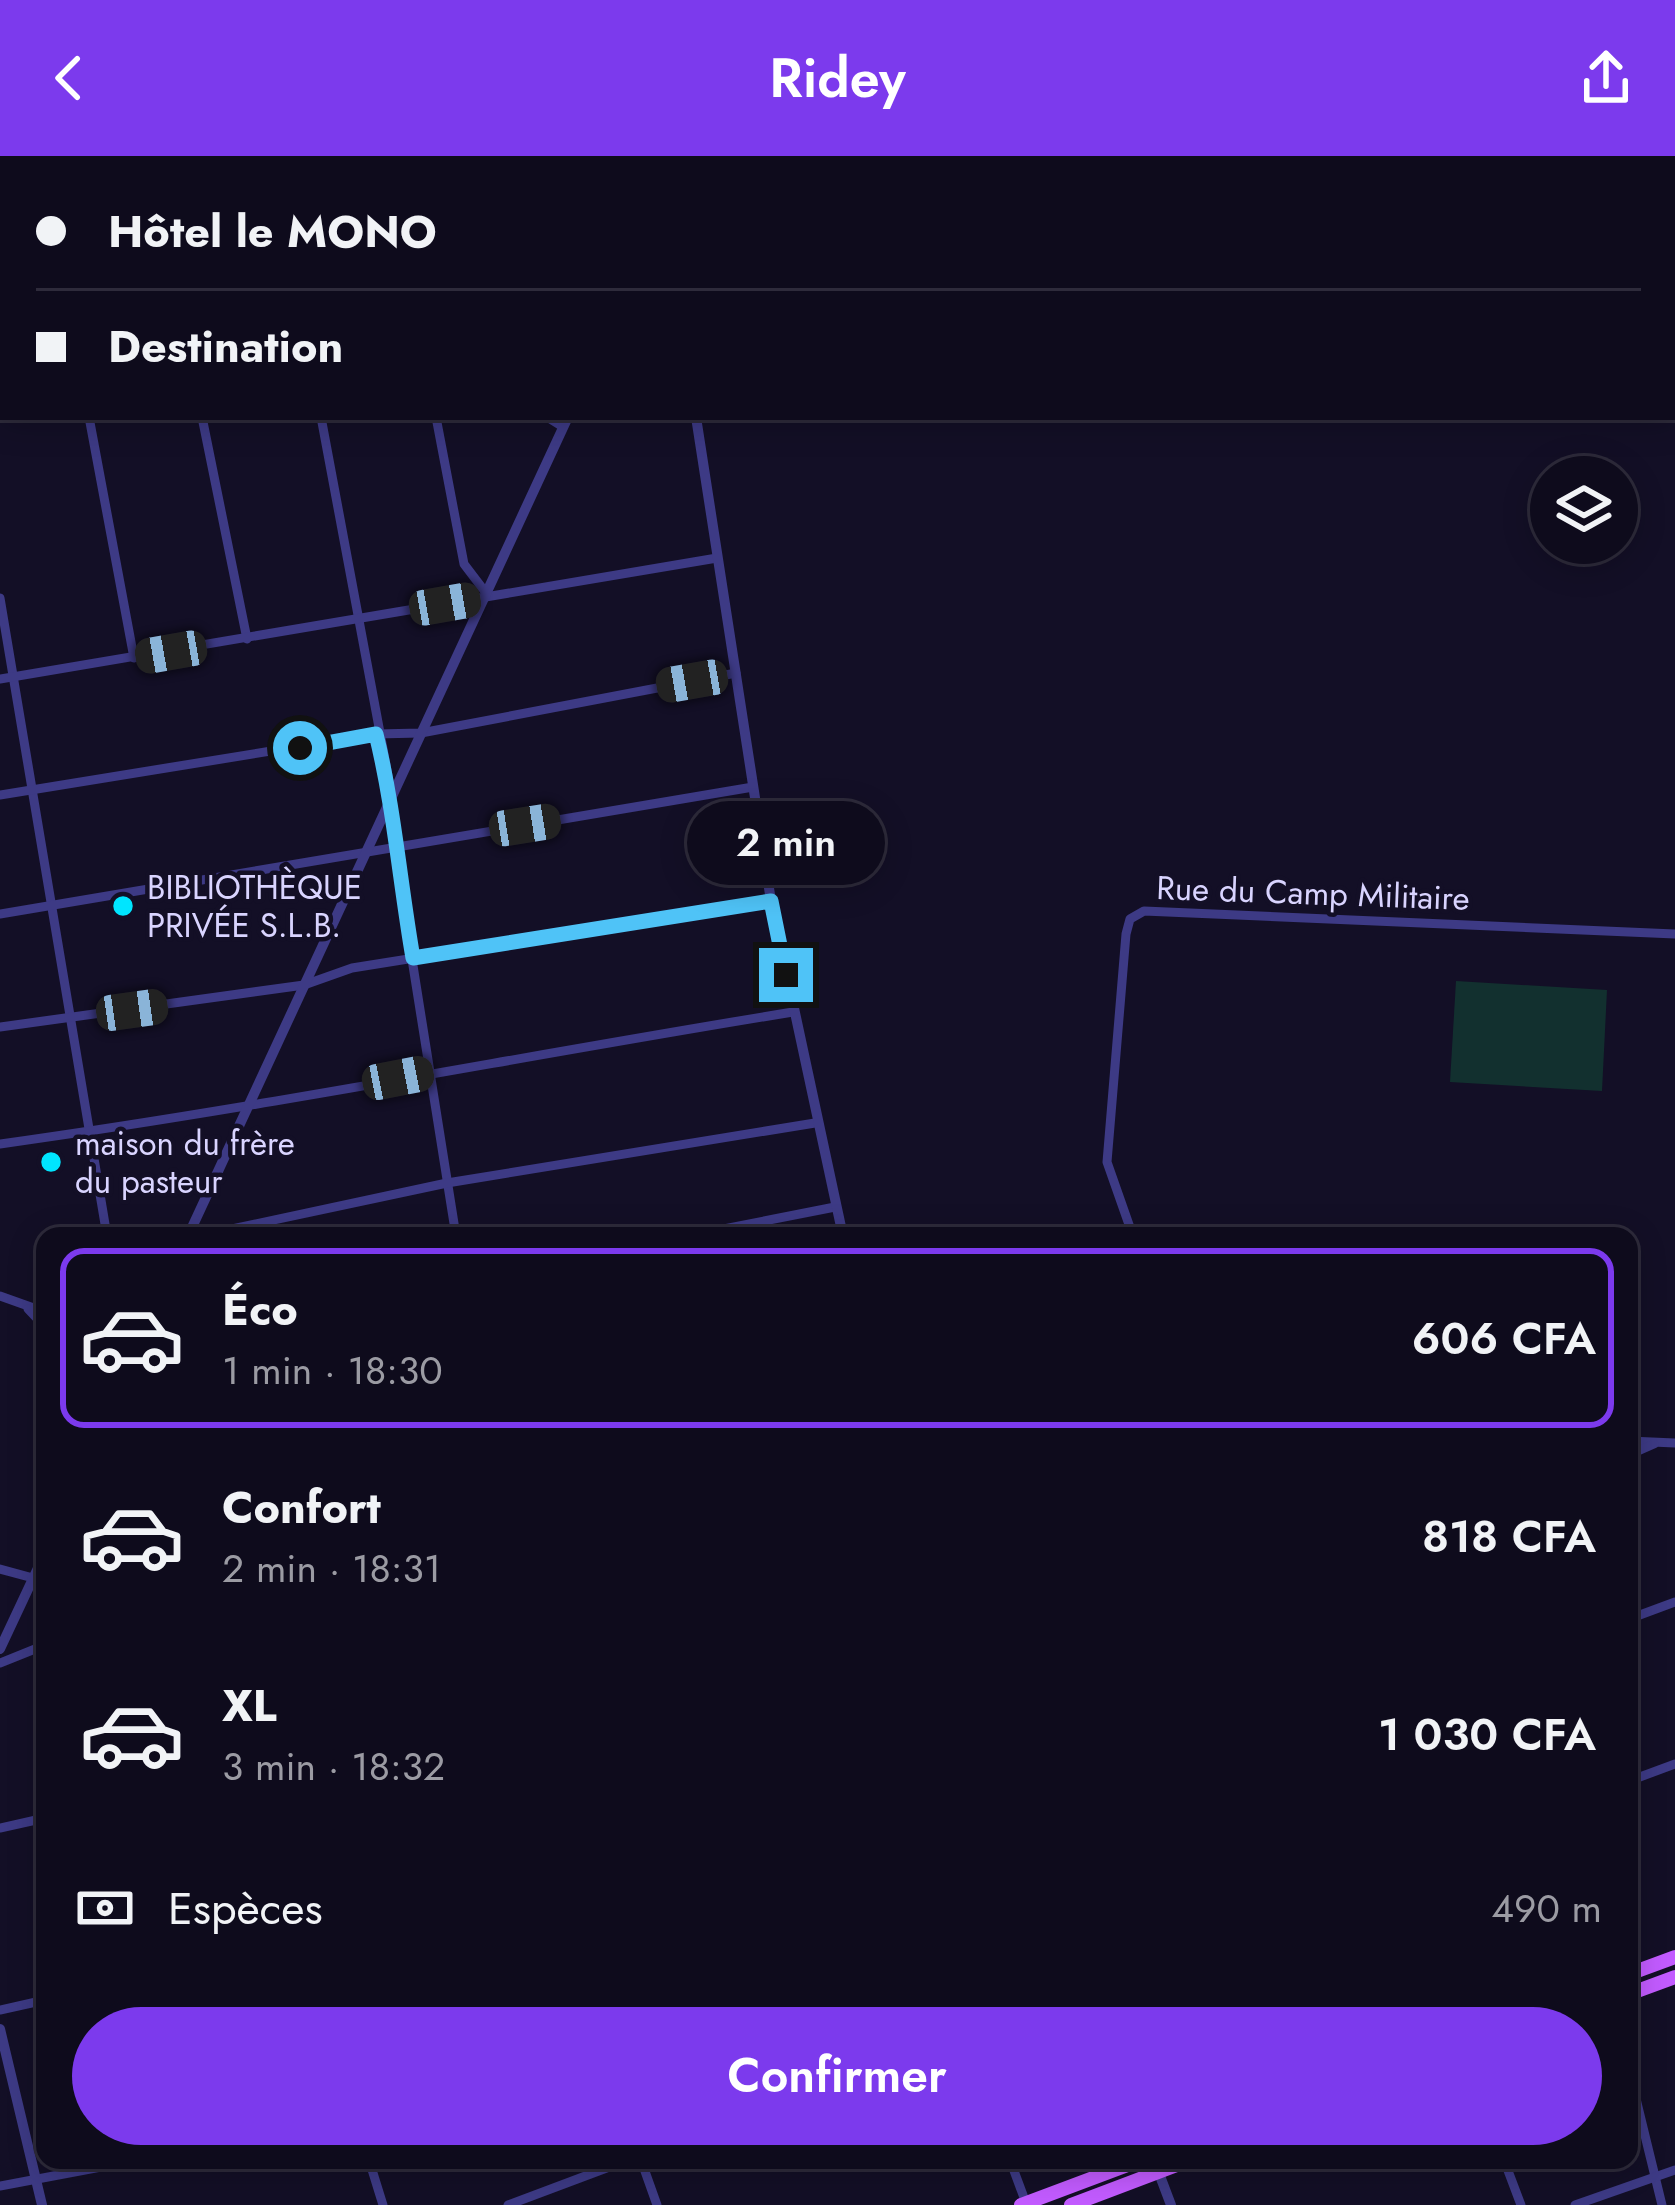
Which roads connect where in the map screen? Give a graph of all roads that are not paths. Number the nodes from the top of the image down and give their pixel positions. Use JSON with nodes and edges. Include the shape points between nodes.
{"nodes":[{"id":1,"x":90,"y":420,"type":"edge"},
{"id":2,"x":203,"y":420,"type":"edge"},
{"id":3,"x":322,"y":420,"type":"edge"},
{"id":4,"x":437,"y":420,"type":"edge"},
{"id":5,"x":696,"y":420,"type":"edge"},
{"id":6,"x":565,"y":422,"type":"edge"},
{"id":7,"x":717,"y":558,"type":"junction"},
{"id":8,"x":485,"y":595,"type":"junction"},
{"id":9,"x":0,"y":598,"type":"edge"},
{"id":10,"x":357,"y":620,"type":"junction"},
{"id":11,"x":247,"y":639,"type":"junction"},
{"id":12,"x":134,"y":658,"type":"junction"},
{"id":13,"x":736,"y":673,"type":"junction"},
{"id":14,"x":14,"y":677,"type":"junction"},
{"id":15,"x":0,"y":679,"type":"edge"},
{"id":16,"x":422,"y":733,"type":"junction"},
{"id":17,"x":376,"y":734,"type":"junction"},
{"id":18,"x":753,"y":787,"type":"junction"},
{"id":19,"x":34,"y":789,"type":"junction"},
{"id":20,"x":0,"y":795,"type":"edge"},
{"id":21,"x":392,"y":796,"type":"junction"},
{"id":22,"x":394,"y":846,"type":"junction"},
{"id":23,"x":364,"y":856,"type":"junction"},
{"id":24,"x":771,"y":901,"type":"junction"},
{"id":25,"x":51,"y":905,"type":"junction"},
{"id":26,"x":0,"y":914,"type":"edge"},
{"id":27,"x":1675,"y":934,"type":"edge"},
{"id":28,"x":413,"y":958,"type":"junction"},
{"id":29,"x":304,"y":985,"type":"junction"},
{"id":30,"x":793,"y":1012,"type":"junction"},
{"id":31,"x":66,"y":1019,"type":"junction"},
{"id":32,"x":0,"y":1028,"type":"edge"},
{"id":33,"x":431,"y":1071,"type":"junction"},
{"id":34,"x":246,"y":1109,"type":"junction"},
{"id":35,"x":815,"y":1123,"type":"junction"},
{"id":36,"x":88,"y":1132,"type":"junction"},
{"id":37,"x":0,"y":1144,"type":"edge"},
{"id":38,"x":447,"y":1183,"type":"junction"},
{"id":39,"x":836,"y":1207,"type":"junction"},
{"id":40,"x":104,"y":1227,"type":"edge"},
{"id":41,"x":192,"y":1227,"type":"edge"},
{"id":42,"x":241,"y":1227,"type":"edge"},
{"id":43,"x":454,"y":1227,"type":"edge"},
{"id":44,"x":734,"y":1227,"type":"edge"},
{"id":45,"x":841,"y":1227,"type":"edge"},
{"id":46,"x":1130,"y":1227,"type":"edge"},
{"id":47,"x":0,"y":1296,"type":"edge"},
{"id":48,"x":28,"y":1309,"type":"junction"},
{"id":49,"x":36,"y":1310,"type":"edge"},
{"id":50,"x":36,"y":1318,"type":"edge"},
{"id":51,"x":1638,"y":1441,"type":"edge"},
{"id":52,"x":1659,"y":1442,"type":"junction"},
{"id":53,"x":1675,"y":1443,"type":"edge"},
{"id":54,"x":1638,"y":1451,"type":"edge"},
{"id":55,"x":0,"y":1569,"type":"edge"},
{"id":56,"x":36,"y":1572,"type":"edge"},
{"id":57,"x":33,"y":1578,"type":"junction"},
{"id":58,"x":1675,"y":1602,"type":"edge"},
{"id":59,"x":1638,"y":1615,"type":"edge"},
{"id":60,"x":0,"y":1649,"type":"edge"},
{"id":61,"x":36,"y":1649,"type":"edge"},
{"id":62,"x":0,"y":1663,"type":"edge"},
{"id":63,"x":1675,"y":1764,"type":"edge"},
{"id":64,"x":1638,"y":1778,"type":"edge"},
{"id":65,"x":36,"y":1820,"type":"edge"},
{"id":66,"x":0,"y":1828,"type":"edge"},
{"id":67,"x":1675,"y":1957,"type":"edge"},
{"id":68,"x":1638,"y":1971,"type":"edge"},
{"id":69,"x":1675,"y":1977,"type":"edge"},
{"id":70,"x":1638,"y":1991,"type":"edge"},
{"id":71,"x":36,"y":2002,"type":"edge"},
{"id":72,"x":0,"y":2010,"type":"edge"},
{"id":73,"x":0,"y":2030,"type":"edge"},
{"id":74,"x":1638,"y":2105,"type":"edge"},
{"id":75,"x":99,"y":2169,"type":"edge"},
{"id":76,"x":372,"y":2169,"type":"edge"},
{"id":77,"x":604,"y":2169,"type":"edge"},
{"id":78,"x":644,"y":2169,"type":"edge"},
{"id":79,"x":1013,"y":2169,"type":"edge"},
{"id":80,"x":1117,"y":2169,"type":"edge"},
{"id":81,"x":1149,"y":2169,"type":"edge"},
{"id":82,"x":1157,"y":2169,"type":"edge"},
{"id":83,"x":1507,"y":2169,"type":"edge"},
{"id":84,"x":1675,"y":2170,"type":"edge"},
{"id":85,"x":1656,"y":2176,"type":"junction"},
{"id":86,"x":34,"y":2178,"type":"junction"},
{"id":87,"x":0,"y":2186,"type":"edge"},
{"id":88,"x":1024,"y":2204,"type":"edge"},
{"id":89,"x":42,"y":2205,"type":"edge"},
{"id":90,"x":383,"y":2205,"type":"edge"},
{"id":91,"x":508,"y":2205,"type":"edge"},
{"id":92,"x":657,"y":2205,"type":"edge"},
{"id":93,"x":1071,"y":2205,"type":"edge"},
{"id":94,"x":1172,"y":2205,"type":"edge"},
{"id":95,"x":1521,"y":2205,"type":"edge"},
{"id":96,"x":1575,"y":2205,"type":"edge"},
{"id":97,"x":1662,"y":2205,"type":"edge"}],
"edges":[{"from":1,"to":12,"type":"street"},
{"from":2,"to":11,"type":"street"},
{"from":3,"to":10,"type":"street"},
{"from":4,"to":8,"type":"street","via":[[464,564]]},
{"from":5,"to":7,"type":"street"},
{"from":6,"to":8,"type":"street"},
{"from":7,"to":8,"type":"street"},
{"from":7,"to":13,"type":"street"},
{"from":8,"to":10,"type":"street"},
{"from":8,"to":16,"type":"street"},
{"from":9,"to":14,"type":"street"},
{"from":10,"to":11,"type":"street"},
{"from":10,"to":17,"type":"street"},
{"from":11,"to":12,"type":"street"},
{"from":12,"to":14,"type":"street"},
{"from":13,"to":16,"type":"street"},
{"from":13,"to":18,"type":"street"},
{"from":14,"to":15,"type":"street"},
{"from":14,"to":19,"type":"street"},
{"from":16,"to":17,"type":"street"},
{"from":16,"to":21,"type":"street"},
{"from":17,"to":19,"type":"street"},
{"from":17,"to":21,"type":"street"},
{"from":18,"to":22,"type":"street"},
{"from":18,"to":24,"type":"street"},
{"from":19,"to":20,"type":"street"},
{"from":19,"to":25,"type":"street"},
{"from":21,"to":22,"type":"street"},
{"from":21,"to":23,"type":"street"},
{"from":22,"to":23,"type":"street"},
{"from":22,"to":28,"type":"street"},
{"from":23,"to":25,"type":"street"},
{"from":23,"to":29,"type":"street"},
{"from":24,"to":28,"type":"street"},
{"from":24,"to":30,"type":"street"},
{"from":25,"to":26,"type":"street"},
{"from":25,"to":31,"type":"street"},
{"from":27,"to":46,"type":"street","name":"Rue du Camp Militaire","via":[[1144,911],[1130,919],[1126,934],[1107,1162]]},
{"from":28,"to":29,"type":"street"},
{"from":28,"to":33,"type":"street"},
{"from":29,"to":31,"type":"street"},
{"from":29,"to":34,"type":"street"},
{"from":30,"to":33,"type":"street"},
{"from":30,"to":35,"type":"street"},
{"from":31,"to":32,"type":"street"},
{"from":31,"to":36,"type":"street"},
{"from":33,"to":34,"type":"street"},
{"from":33,"to":38,"type":"street"},
{"from":34,"to":36,"type":"street"},
{"from":34,"to":41,"type":"street"},
{"from":35,"to":38,"type":"street"},
{"from":35,"to":39,"type":"street"},
{"from":36,"to":37,"type":"street"},
{"from":36,"to":40,"type":"street"},
{"from":38,"to":42,"type":"street"},
{"from":38,"to":43,"type":"street"},
{"from":39,"to":44,"type":"street"},
{"from":39,"to":45,"type":"street"},
{"from":47,"to":48,"type":"street"},
{"from":48,"to":49,"type":"street"},
{"from":48,"to":50,"type":"street"},
{"from":51,"to":52,"type":"street"},
{"from":52,"to":53,"type":"street"},
{"from":52,"to":54,"type":"street"},
{"from":55,"to":57,"type":"street"},
{"from":56,"to":57,"type":"street"},
{"from":57,"to":60,"type":"street"},
{"from":58,"to":59,"type":"street"},
{"from":61,"to":62,"type":"street"},
{"from":63,"to":64,"type":"street"},
{"from":65,"to":66,"type":"street"},
{"from":67,"to":68,"type":"main road"},
{"from":69,"to":70,"type":"main road"},
{"from":71,"to":72,"type":"street"},
{"from":73,"to":86,"type":"street"},
{"from":74,"to":85,"type":"street"},
{"from":75,"to":86,"type":"street"},
{"from":76,"to":90,"type":"street"},
{"from":77,"to":91,"type":"street"},
{"from":78,"to":92,"type":"street"},
{"from":79,"to":88,"type":"street"},
{"from":80,"to":88,"type":"main road"},
{"from":81,"to":93,"type":"main road"},
{"from":82,"to":94,"type":"street"},
{"from":83,"to":95,"type":"street"},
{"from":84,"to":85,"type":"street"},
{"from":85,"to":96,"type":"street"},
{"from":85,"to":97,"type":"street"},
{"from":86,"to":87,"type":"street"},
{"from":86,"to":89,"type":"street"}]}
